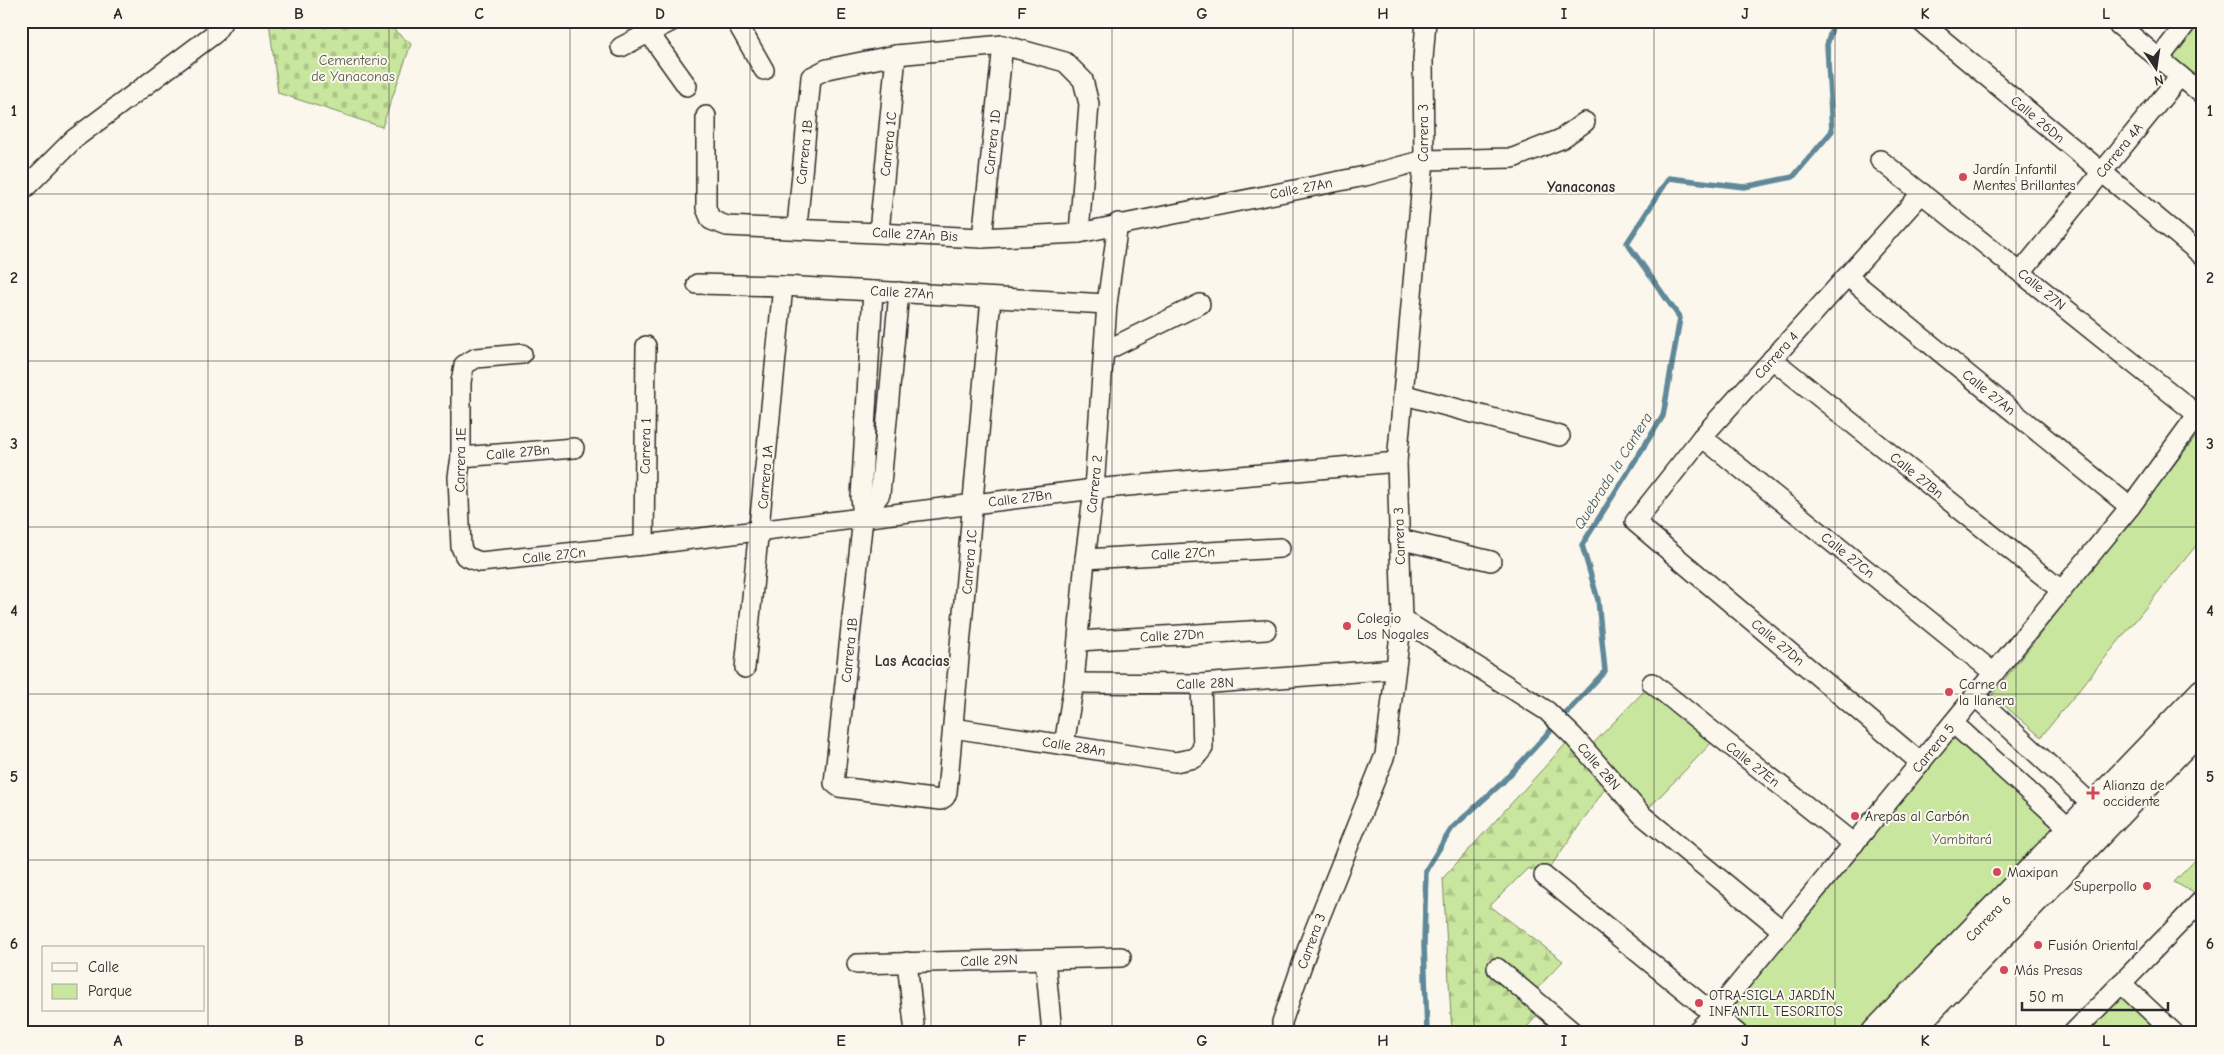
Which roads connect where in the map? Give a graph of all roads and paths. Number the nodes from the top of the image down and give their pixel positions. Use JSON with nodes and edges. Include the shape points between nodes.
{"nodes":[{"id":1,"x":224,"y":21,"type":"edge"},
{"id":2,"x":672,"y":21,"type":"edge"},
{"id":3,"x":736,"y":21,"type":"edge"},
{"id":4,"x":1426,"y":21,"type":"edge"},
{"id":5,"x":1920,"y":21,"type":"edge"},
{"id":6,"x":2114,"y":21,"type":"edge"},
{"id":7,"x":2188,"y":21,"type":"edge"},
{"id":8,"x":649,"y":33,"type":"junction"},
{"id":9,"x":1003,"y":45,"type":"junction"},
{"id":10,"x":621,"y":47,"type":"dead end"},
{"id":11,"x":896,"y":55,"type":"junction"},
{"id":12,"x":2159,"y":59,"type":"junction"},
{"id":13,"x":764,"y":70,"type":"dead end"},
{"id":14,"x":2180,"y":76,"type":"junction"},
{"id":15,"x":687,"y":86,"type":"dead end"},
{"id":16,"x":2203,"y":95,"type":"edge"},
{"id":17,"x":706,"y":116,"type":"dead end"},
{"id":18,"x":1584,"y":122,"type":"dead end"},
{"id":19,"x":1424,"y":160,"type":"junction"},
{"id":20,"x":1880,"y":160,"type":"dead end"},
{"id":21,"x":2101,"y":171,"type":"junction"},
{"id":22,"x":21,"y":192,"type":"edge"},
{"id":23,"x":1922,"y":193,"type":"junction"},
{"id":24,"x":1118,"y":223,"type":"junction"},
{"id":25,"x":796,"y":227,"type":"junction"},
{"id":26,"x":879,"y":232,"type":"junction"},
{"id":27,"x":1079,"y":233,"type":"junction"},
{"id":28,"x":982,"y":238,"type":"junction"},
{"id":29,"x":2203,"y":256,"type":"edge"},
{"id":30,"x":2022,"y":272,"type":"junction"},
{"id":31,"x":1848,"y":277,"type":"junction"},
{"id":32,"x":697,"y":284,"type":"dead end"},
{"id":33,"x":783,"y":286,"type":"junction"},
{"id":34,"x":873,"y":291,"type":"junction"},
{"id":35,"x":899,"y":292,"type":"junction"},
{"id":36,"x":991,"y":298,"type":"junction"},
{"id":37,"x":1107,"y":304,"type":"junction"},
{"id":38,"x":1200,"y":304,"type":"dead end"},
{"id":39,"x":646,"y":346,"type":"dead end"},
{"id":40,"x":1105,"y":352,"type":"junction"},
{"id":41,"x":522,"y":354,"type":"dead end"},
{"id":42,"x":1772,"y":359,"type":"junction"},
{"id":43,"x":1405,"y":395,"type":"junction"},
{"id":44,"x":2201,"y":414,"type":"edge"},
{"id":45,"x":1560,"y":436,"type":"dead end"},
{"id":46,"x":1702,"y":437,"type":"junction"},
{"id":47,"x":574,"y":448,"type":"dead end"},
{"id":48,"x":462,"y":457,"type":"junction"},
{"id":49,"x":1397,"y":462,"type":"junction"},
{"id":50,"x":1094,"y":489,"type":"junction"},
{"id":51,"x":974,"y":504,"type":"junction"},
{"id":52,"x":2130,"y":507,"type":"junction"},
{"id":53,"x":863,"y":518,"type":"junction"},
{"id":54,"x":1635,"y":522,"type":"joint"},
{"id":55,"x":760,"y":530,"type":"junction"},
{"id":56,"x":1399,"y":539,"type":"junction"},
{"id":57,"x":644,"y":546,"type":"junction"},
{"id":58,"x":1280,"y":548,"type":"dead end"},
{"id":59,"x":465,"y":556,"type":"joint"},
{"id":60,"x":1085,"y":558,"type":"junction"},
{"id":61,"x":1491,"y":562,"type":"dead end"},
{"id":62,"x":2062,"y":590,"type":"junction"},
{"id":63,"x":1402,"y":619,"type":"junction"},
{"id":64,"x":1266,"y":630,"type":"dead end"},
{"id":65,"x":1078,"y":641,"type":"junction"},
{"id":66,"x":744,"y":668,"type":"dead end"},
{"id":67,"x":1395,"y":669,"type":"junction"},
{"id":68,"x":1994,"y":673,"type":"junction"},
{"id":69,"x":1074,"y":683,"type":"junction"},
{"id":70,"x":1652,"y":683,"type":"dead end"},
{"id":71,"x":1201,"y":684,"type":"junction"},
{"id":72,"x":2203,"y":694,"type":"edge"},
{"id":73,"x":1975,"y":696,"type":"junction"},
{"id":74,"x":1953,"y":723,"type":"junction"},
{"id":75,"x":2203,"y":724,"type":"edge"},
{"id":76,"x":953,"y":728,"type":"junction"},
{"id":77,"x":1064,"y":745,"type":"junction"},
{"id":78,"x":1921,"y":763,"type":"junction"},
{"id":79,"x":945,"y":797,"type":"joint"},
{"id":80,"x":2102,"y":814,"type":"junction"},
{"id":81,"x":2080,"y":838,"type":"junction"},
{"id":82,"x":1854,"y":844,"type":"junction"},
{"id":83,"x":1544,"y":876,"type":"dead end"},
{"id":84,"x":2203,"y":899,"type":"edge"},
{"id":85,"x":1783,"y":930,"type":"junction"},
{"id":86,"x":1122,"y":957,"type":"dead end"},
{"id":87,"x":1046,"y":959,"type":"junction"},
{"id":88,"x":907,"y":962,"type":"junction"},
{"id":89,"x":857,"y":964,"type":"dead end"},
{"id":90,"x":1497,"y":968,"type":"dead end"},
{"id":91,"x":2121,"y":983,"type":"junction"},
{"id":92,"x":1714,"y":1014,"type":"junction"},
{"id":93,"x":915,"y":1033,"type":"edge"},
{"id":94,"x":1052,"y":1033,"type":"edge"},
{"id":95,"x":1282,"y":1033,"type":"edge"},
{"id":96,"x":1574,"y":1033,"type":"edge"},
{"id":97,"x":1695,"y":1033,"type":"edge"},
{"id":98,"x":1738,"y":1033,"type":"edge"},
{"id":99,"x":1876,"y":1033,"type":"edge"},
{"id":100,"x":1906,"y":1033,"type":"edge"},
{"id":101,"x":2073,"y":1033,"type":"edge"},
{"id":102,"x":2174,"y":1033,"type":"edge"}],
"edges":[{"from":1,"to":22,"type":"street","via":[[214,34],[74,139]]},
{"from":2,"to":8,"type":"street"},
{"from":3,"to":13,"type":"street"},
{"from":4,"to":19,"type":"street","name":"Carrera 3"},
{"from":5,"to":21,"type":"street","name":"Calle 26Dn"},
{"from":6,"to":12,"type":"street"},
{"from":7,"to":12,"type":"street"},
{"from":8,"to":10,"type":"street"},
{"from":8,"to":15,"type":"street"},
{"from":9,"to":11,"type":"street"},
{"from":9,"to":27,"type":"street","via":[[1065,62],[1083,80],[1089,104]]},
{"from":9,"to":28,"type":"street","name":"Carrera 1D"},
{"from":11,"to":25,"type":"street","name":"Carrera 1B","via":[[827,69],[811,77]]},
{"from":11,"to":26,"type":"street","name":"Carrera 1C"},
{"from":12,"to":14,"type":"street"},
{"from":14,"to":16,"type":"street"},
{"from":14,"to":21,"type":"street","name":"Carrera 4A"},
{"from":17,"to":25,"type":"street","name":"Calle 27An Bis","via":[[706,208],[711,220],[727,226]]},
{"from":18,"to":19,"type":"street","name":"Calle 27An","via":[[1561,138],[1513,158]]},
{"from":19,"to":24,"type":"street","name":"Calle 27An","via":[[1365,176]]},
{"from":19,"to":43,"type":"street","name":"Carrera 3"},
{"from":20,"to":23,"type":"street","name":"Calle 27N"},
{"from":21,"to":29,"type":"street","name":"Calle 26Dn"},
{"from":21,"to":30,"type":"street","name":"Carrera 4A"},
{"from":23,"to":30,"type":"street","name":"Calle 27N"},
{"from":23,"to":31,"type":"street","name":"Carrera 4"},
{"from":24,"to":27,"type":"street","name":"Calle 27An Bis"},
{"from":24,"to":37,"type":"street","name":"Carrera 2"},
{"from":25,"to":26,"type":"street","name":"Calle 27An Bis"},
{"from":26,"to":28,"type":"street","name":"Calle 27An Bis"},
{"from":27,"to":28,"type":"street","name":"Calle 27An Bis"},
{"from":30,"to":44,"type":"street","name":"Calle 27N"},
{"from":31,"to":42,"type":"street","name":"Carrera 4"},
{"from":31,"to":52,"type":"street","name":"Calle 27An"},
{"from":32,"to":33,"type":"street","name":"Calle 27An"},
{"from":33,"to":34,"type":"street","name":"Calle 27An"},
{"from":33,"to":55,"type":"street","name":"Carrera 1A"},
{"from":34,"to":35,"type":"street","name":"Calle 27An"},
{"from":34,"to":53,"type":"street","name":"Carrera 1B"},
{"from":35,"to":36,"type":"street","name":"Calle 27An"},
{"from":35,"to":53,"type":"street","name":"Carrera 1B","via":[[880,494]]},
{"from":36,"to":37,"type":"street","name":"Calle 27An"},
{"from":36,"to":51,"type":"street","name":"Carrera 1C"},
{"from":37,"to":40,"type":"street","name":"Carrera 2"},
{"from":38,"to":40,"type":"street"},
{"from":39,"to":57,"type":"street","name":"Carrera 1"},
{"from":40,"to":50,"type":"street","name":"Carrera 2"},
{"from":41,"to":48,"type":"street","name":"Carrera 1E","via":[[476,358],[464,365],[461,382]]},
{"from":42,"to":46,"type":"street","name":"Carrera 4"},
{"from":42,"to":62,"type":"street","name":"Calle 27Bn"},
{"from":43,"to":45,"type":"street"},
{"from":43,"to":49,"type":"street","name":"Carrera 3"},
{"from":44,"to":52,"type":"street","name":"Carrera 5"},
{"from":46,"to":54,"type":"street","name":"Carrera 4"},
{"from":46,"to":68,"type":"street","name":"Calle 27Cn"},
{"from":47,"to":48,"type":"street","name":"Calle 27Bn"},
{"from":48,"to":59,"type":"street","name":"Carrera 1E","via":[[459,487],[461,546]]},
{"from":49,"to":50,"type":"street","name":"Calle 27Bn"},
{"from":49,"to":56,"type":"street","name":"Carrera 3"},
{"from":50,"to":51,"type":"street","name":"Calle 27Bn"},
{"from":50,"to":60,"type":"street","name":"Carrera 2"},
{"from":51,"to":53,"type":"street","name":"Calle 27Bn"},
{"from":51,"to":76,"type":"street","name":"Carrera 1C"},
{"from":52,"to":62,"type":"street","name":"Carrera 5"},
{"from":53,"to":55,"type":"street","name":"Calle 27Bn"},
{"from":53,"to":79,"type":"street","name":"Carrera 1B","via":[[834,783],[839,787],[940,800]]},
{"from":54,"to":78,"type":"street","name":"Calle 27Dn"},
{"from":55,"to":57,"type":"street","name":"Calle 27Bn"},
{"from":55,"to":66,"type":"street","name":"Carrera 1A"},
{"from":56,"to":61,"type":"street"},
{"from":56,"to":63,"type":"street","name":"Carrera 3"},
{"from":57,"to":59,"type":"street","name":"Calle 27Cn","via":[[480,562]]},
{"from":58,"to":60,"type":"street","name":"Calle 27Cn"},
{"from":60,"to":65,"type":"street","name":"Carrera 2"},
{"from":62,"to":68,"type":"street","name":"Carrera 5"},
{"from":63,"to":67,"type":"street","name":"Carrera 3"},
{"from":63,"to":85,"type":"street","name":"Calle 28N","via":[[1547,711],[1642,815]]},
{"from":64,"to":65,"type":"street","name":"Calle 27Dn"},
{"from":65,"to":69,"type":"street","name":"Carrera 2"},
{"from":67,"to":71,"type":"street","name":"Calle 28N"},
{"from":67,"to":95,"type":"street","name":"Carrera 3","via":[[1385,755],[1311,939],[1282,1022]]},
{"from":68,"to":73,"type":"street","name":"Carrera 5"},
{"from":69,"to":71,"type":"street","name":"Calle 28N"},
{"from":69,"to":77,"type":"street","name":"Carrera 2"},
{"from":70,"to":82,"type":"street","name":"Calle 27En"},
{"from":71,"to":77,"type":"street","name":"Calle 28An","via":[[1203,748],[1195,758],[1175,762]]},
{"from":72,"to":80,"type":"main road","name":"Carrera 6"},
{"from":73,"to":74,"type":"street","name":"Carrera 5"},
{"from":73,"to":80,"type":"street"},
{"from":74,"to":78,"type":"street","name":"Carrera 5"},
{"from":74,"to":81,"type":"street"},
{"from":75,"to":80,"type":"main road","name":"Carrera 6"},
{"from":76,"to":77,"type":"street","name":"Calle 28An"},
{"from":76,"to":79,"type":"street","name":"Carrera 1C"},
{"from":78,"to":82,"type":"street","name":"Carrera 5"},
{"from":80,"to":81,"type":"main road","name":"Carrera 6"},
{"from":81,"to":99,"type":"main road","name":"Carrera 6"},
{"from":81,"to":100,"type":"main road","name":"Carrera 6"},
{"from":82,"to":85,"type":"street","name":"Carrera 5"},
{"from":83,"to":92,"type":"street"},
{"from":84,"to":91,"type":"street"},
{"from":85,"to":92,"type":"street","name":"Carrera 5"},
{"from":86,"to":87,"type":"street","name":"Calle 29N"},
{"from":87,"to":88,"type":"street","name":"Calle 29N"},
{"from":87,"to":94,"type":"street"},
{"from":88,"to":89,"type":"street","name":"Calle 29N"},
{"from":88,"to":93,"type":"street"},
{"from":90,"to":96,"type":"street"},
{"from":91,"to":101,"type":"street"},
{"from":91,"to":102,"type":"street"},
{"from":92,"to":97,"type":"street","name":"Carrera 5"},
{"from":92,"to":98,"type":"street"}]}
